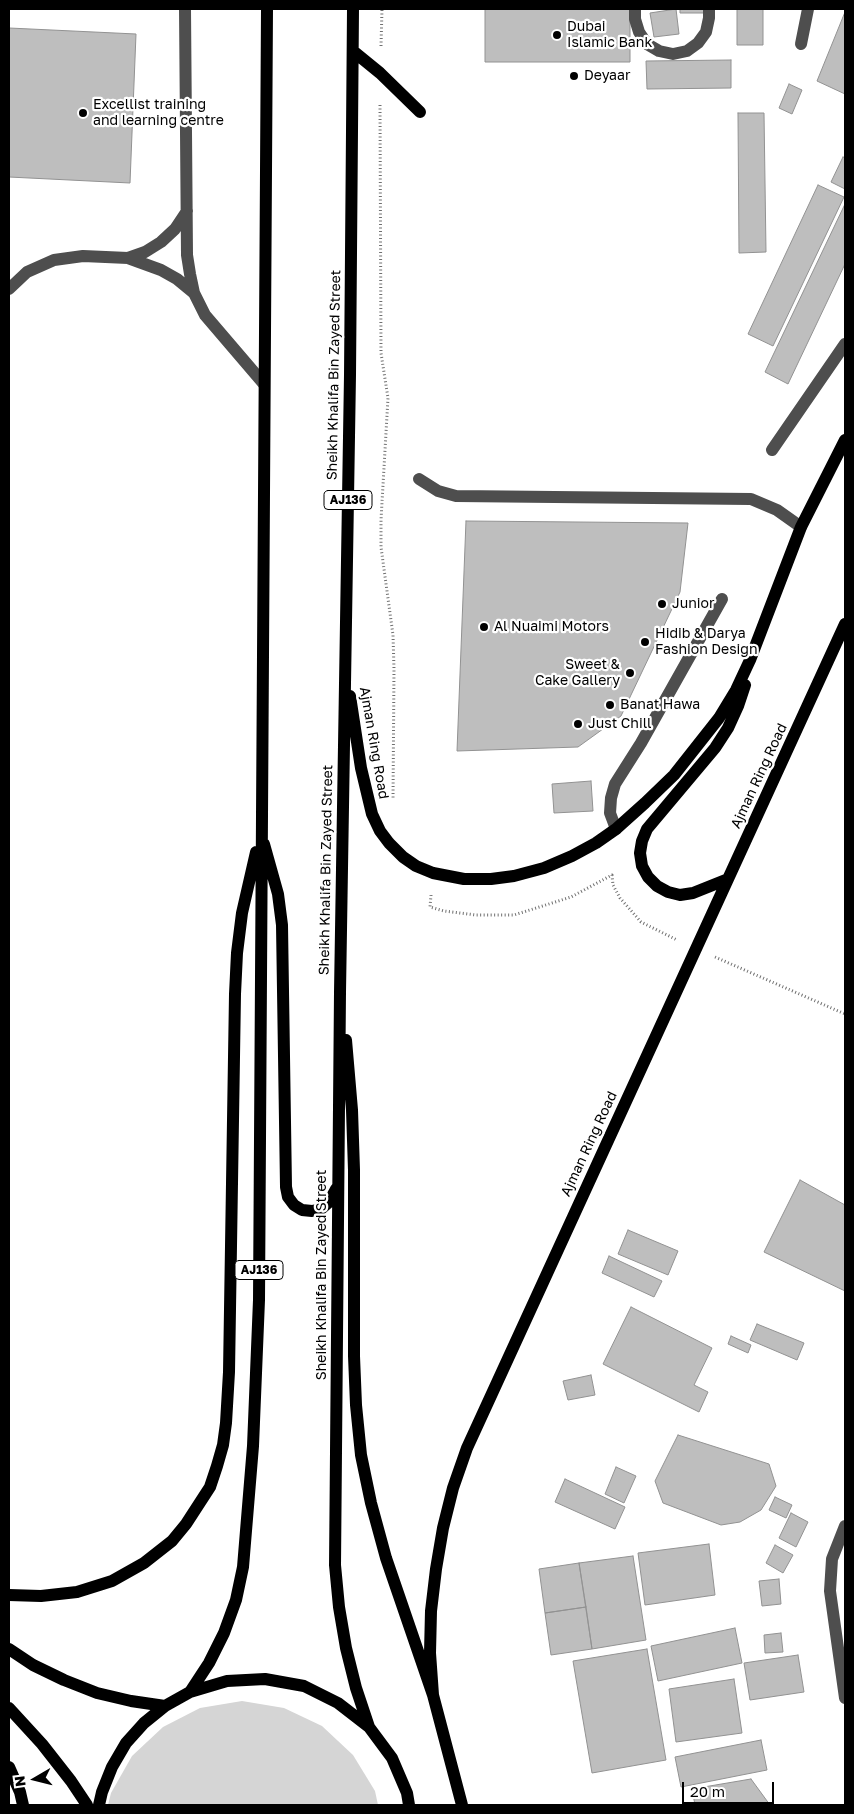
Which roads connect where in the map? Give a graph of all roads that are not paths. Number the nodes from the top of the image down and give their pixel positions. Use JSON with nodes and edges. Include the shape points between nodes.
{"nodes":[{"id":1,"x":185,"y":9,"type":"edge"},
{"id":2,"x":267,"y":9,"type":"edge"},
{"id":3,"x":354,"y":9,"type":"edge"},
{"id":4,"x":635,"y":9,"type":"edge"},
{"id":5,"x":709,"y":9,"type":"edge"},
{"id":6,"x":808,"y":9,"type":"edge"},
{"id":7,"x":801,"y":44,"type":"dead end"},
{"id":8,"x":353,"y":51,"type":"junction"},
{"id":9,"x":420,"y":112,"type":"dead end"},
{"id":10,"x":188,"y":211,"type":"junction"},
{"id":11,"x":128,"y":258,"type":"junction"},
{"id":12,"x":9,"y":289,"type":"edge"},
{"id":13,"x":194,"y":293,"type":"junction"},
{"id":14,"x":845,"y":344,"type":"edge"},
{"id":15,"x":264,"y":384,"type":"junction"},
{"id":16,"x":845,"y":440,"type":"edge"},
{"id":17,"x":772,"y":450,"type":"dead end"},
{"id":18,"x":419,"y":479,"type":"dead end"},
{"id":19,"x":801,"y":527,"type":"junction"},
{"id":20,"x":722,"y":599,"type":"dead end"},
{"id":21,"x":845,"y":624,"type":"edge"},
{"id":22,"x":842,"y":637,"type":"edge"},
{"id":23,"x":345,"y":658,"type":"junction"},
{"id":24,"x":750,"y":660,"type":"junction"},
{"id":25,"x":616,"y":829,"type":"junction"},
{"id":26,"x":261,"y":835,"type":"junction"},
{"id":27,"x":728,"y":879,"type":"junction"},
{"id":28,"x":340,"y":992,"type":"junction"},
{"id":29,"x":338,"y":1185,"type":"junction"},
{"id":30,"x":845,"y":1526,"type":"edge"},
{"id":31,"x":9,"y":1595,"type":"edge"},
{"id":32,"x":9,"y":1649,"type":"edge"},
{"id":33,"x":190,"y":1692,"type":"junction"},
{"id":34,"x":433,"y":1695,"type":"junction"},
{"id":35,"x":845,"y":1698,"type":"edge"},
{"id":36,"x":165,"y":1706,"type":"junction"},
{"id":37,"x":9,"y":1708,"type":"edge"},
{"id":38,"x":369,"y":1727,"type":"junction"},
{"id":39,"x":9,"y":1767,"type":"edge"},
{"id":40,"x":23,"y":1805,"type":"edge"},
{"id":41,"x":87,"y":1805,"type":"edge"},
{"id":42,"x":99,"y":1805,"type":"edge"},
{"id":43,"x":409,"y":1805,"type":"edge"},
{"id":44,"x":462,"y":1805,"type":"edge"}],
"edges":[{"from":1,"to":10,"type":"street"},
{"from":2,"to":15,"type":"main road","number":"AJ136"},
{"from":3,"to":8,"type":"main road","name":"Sheikh Khalifa Bin Zayed Street","number":"AJ136"},
{"from":4,"to":5,"type":"street","via":[[639,32],[647,44],[673,54],[698,43],[706,32]]},
{"from":6,"to":7,"type":"street"},
{"from":8,"to":9,"type":"main road"},
{"from":8,"to":23,"type":"main road","name":"Sheikh Khalifa Bin Zayed Street","number":"AJ136"},
{"from":10,"to":11,"type":"street","via":[[161,242]]},
{"from":10,"to":13,"type":"street","via":[[187,255]]},
{"from":11,"to":12,"type":"street","via":[[83,256],[54,260],[27,272]]},
{"from":11,"to":13,"type":"street","via":[[161,270]]},
{"from":13,"to":15,"type":"street","via":[[205,315]]},
{"from":14,"to":17,"type":"street"},
{"from":15,"to":26,"type":"main road","number":"AJ136"},
{"from":16,"to":19,"type":"main road","name":"Ajman Ring Road"},
{"from":18,"to":19,"type":"street","via":[[438,491],[456,496],[751,499],[777,510]]},
{"from":19,"to":24,"type":"main road","name":"Ajman Ring Road"},
{"from":20,"to":25,"type":"street","via":[[615,784],[610,813]]},
{"from":21,"to":22,"type":"main road","name":"Ajman Ring Road"},
{"from":22,"to":27,"type":"main road","name":"Ajman Ring Road"},
{"from":23,"to":25,"type":"main road","name":"Ajman Ring Road","via":[[361,768],[372,814],[389,843],[416,866],[464,879],[514,876],[572,856]]},
{"from":23,"to":28,"type":"main road","name":"Sheikh Khalifa Bin Zayed Street","number":"AJ136"},
{"from":24,"to":25,"type":"main road","name":"Ajman Ring Road","via":[[719,718],[695,749],[674,775]]},
{"from":24,"to":27,"type":"main road","via":[[743,691],[728,728],[647,829],[641,847],[642,866],[648,877],[668,892],[693,894]]},
{"from":26,"to":29,"type":"main road","via":[[271,864],[282,925],[288,1197],[302,1210],[321,1209]]},
{"from":26,"to":31,"type":"main road","via":[[242,913],[237,953],[230,1372],[223,1445],[217,1466],[210,1487],[186,1524],[172,1541],[144,1563],[112,1581],[77,1592]]},
{"from":26,"to":33,"type":"main road","number":"AJ136","via":[[258,1300],[247,1534],[236,1600],[224,1633]]},
{"from":27,"to":34,"type":"main road","name":"Ajman Ring Road","via":[[467,1448],[453,1488],[436,1569],[430,1653]]},
{"from":28,"to":29,"type":"main road","name":"Sheikh Khalifa Bin Zayed Street","number":"AJ136"},
{"from":28,"to":34,"type":"main road","via":[[352,1110],[354,1356],[361,1455],[386,1558]]},
{"from":29,"to":38,"type":"main road","name":"Sheikh Khalifa Bin Zayed Street","number":"AJ136","via":[[335,1565],[346,1648]]},
{"from":30,"to":35,"type":"street","via":[[832,1559],[830,1576],[831,1610]]},
{"from":32,"to":36,"type":"main road","via":[[33,1665],[97,1693]]},
{"from":33,"to":36,"type":"main road"},
{"from":33,"to":38,"type":"main road","via":[[236,1680],[265,1679],[304,1686],[338,1703]]},
{"from":34,"to":44,"type":"main road"},
{"from":36,"to":42,"type":"main road","via":[[126,1744],[112,1766]]},
{"from":37,"to":41,"type":"main road","via":[[42,1744]]},
{"from":38,"to":43,"type":"main road","via":[[392,1758]]},
{"from":39,"to":40,"type":"main road"}]}
